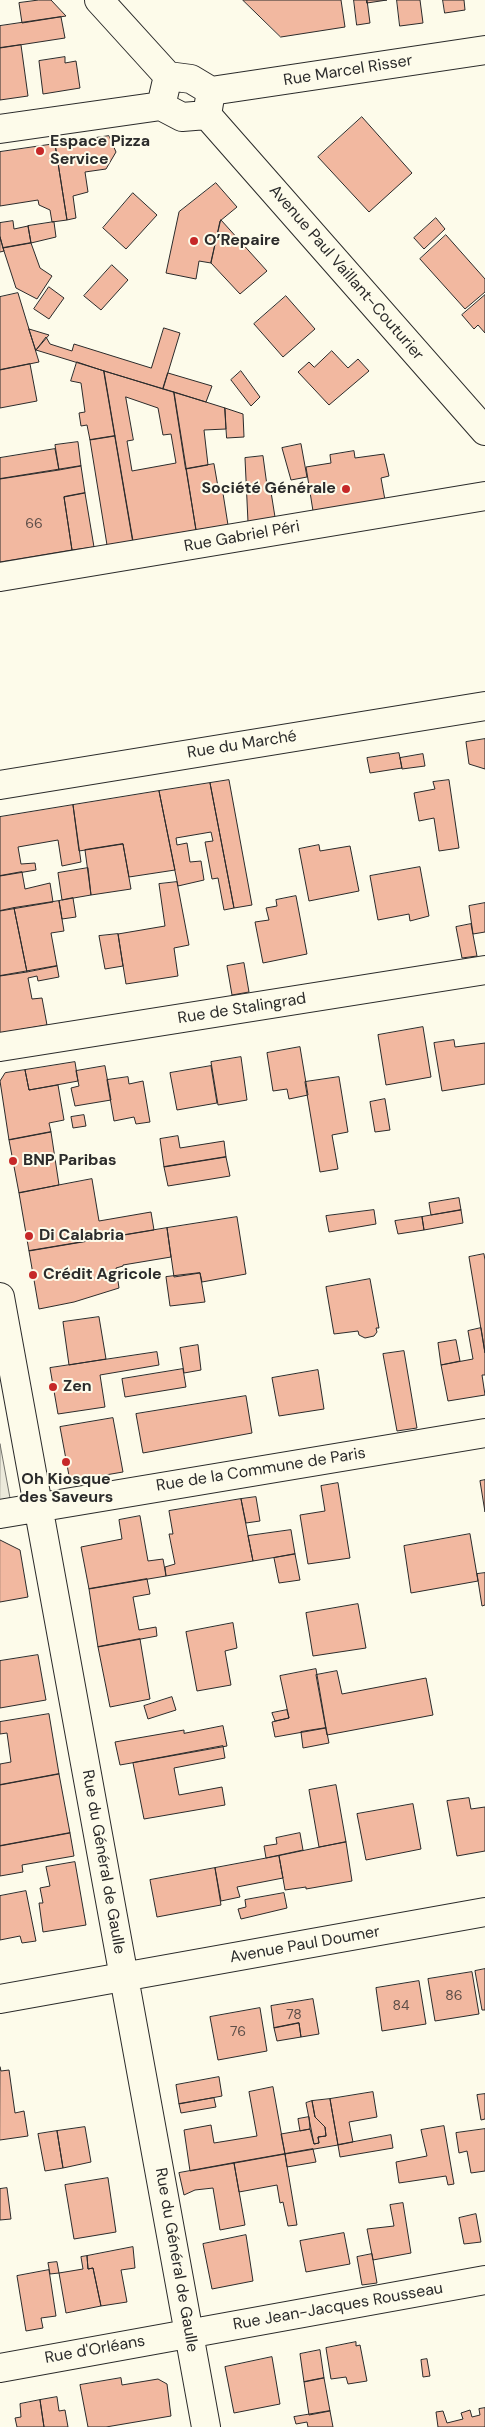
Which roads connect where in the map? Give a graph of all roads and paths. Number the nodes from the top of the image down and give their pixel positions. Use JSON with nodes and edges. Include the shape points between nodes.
{"nodes":[{"id":1,"x":99,"y":0,"type":"edge"},
{"id":2,"x":485,"y":50,"type":"edge"},
{"id":3,"x":168,"y":76,"type":"junction"},
{"id":4,"x":209,"y":103,"type":"junction"},
{"id":5,"x":161,"y":106,"type":"junction"},
{"id":6,"x":0,"y":130,"type":"edge"},
{"id":7,"x":485,"y":432,"type":"edge"},
{"id":8,"x":485,"y":496,"type":"edge"},
{"id":9,"x":0,"y":577,"type":"edge"},
{"id":10,"x":485,"y":706,"type":"edge"},
{"id":11,"x":0,"y":785,"type":"edge"},
{"id":12,"x":485,"y":970,"type":"edge"},
{"id":13,"x":0,"y":1047,"type":"edge"},
{"id":14,"x":0,"y":1297,"type":"edge"},
{"id":15,"x":485,"y":1433,"type":"edge"},
{"id":16,"x":38,"y":1507,"type":"junction"},
{"id":17,"x":0,"y":1514,"type":"edge"},
{"id":18,"x":485,"y":1912,"type":"edge"},
{"id":19,"x":124,"y":1977,"type":"junction"},
{"id":20,"x":0,"y":1999,"type":"edge"},
{"id":21,"x":485,"y":2280,"type":"edge"},
{"id":22,"x":190,"y":2333,"type":"junction"},
{"id":23,"x":0,"y":2368,"type":"edge"},
{"id":24,"x":206,"y":2427,"type":"edge"}],
"edges":[{"from":1,"to":3,"type":"street"},
{"from":2,"to":4,"type":"street","name":"Rue Marcel Risser"},
{"from":3,"to":4,"type":"street","via":[[192,80]]},
{"from":3,"to":5,"type":"street"},
{"from":4,"to":5,"type":"street","name":"Rue Marcel Risser","via":[[182,117]]},
{"from":4,"to":7,"type":"street","name":"Avenue Paul Vaillant-Couturier"},
{"from":5,"to":6,"type":"street"},
{"from":8,"to":9,"type":"street","name":"Rue Gabriel Péri"},
{"from":10,"to":11,"type":"street","name":"Rue du Marché"},
{"from":12,"to":13,"type":"street","name":"Rue de Stalingrad"},
{"from":14,"to":16,"type":"street","name":"Rue du Général de Gaulle"},
{"from":15,"to":16,"type":"street","name":"Rue de la Commune de Paris"},
{"from":16,"to":17,"type":"street","name":"Rue de la Commune de Paris"},
{"from":16,"to":19,"type":"street","name":"Rue du Général de Gaulle"},
{"from":18,"to":19,"type":"street","name":"Avenue Paul Doumer"},
{"from":19,"to":20,"type":"street","name":"Avenue Paul Doumer"},
{"from":19,"to":22,"type":"street","name":"Rue du Général de Gaulle"},
{"from":21,"to":22,"type":"street","name":"Rue Jean-Jacques Rousseau"},
{"from":22,"to":23,"type":"street","name":"Rue d'Orléans"},
{"from":22,"to":24,"type":"street","name":"Rue du Général de Gaulle"}]}
